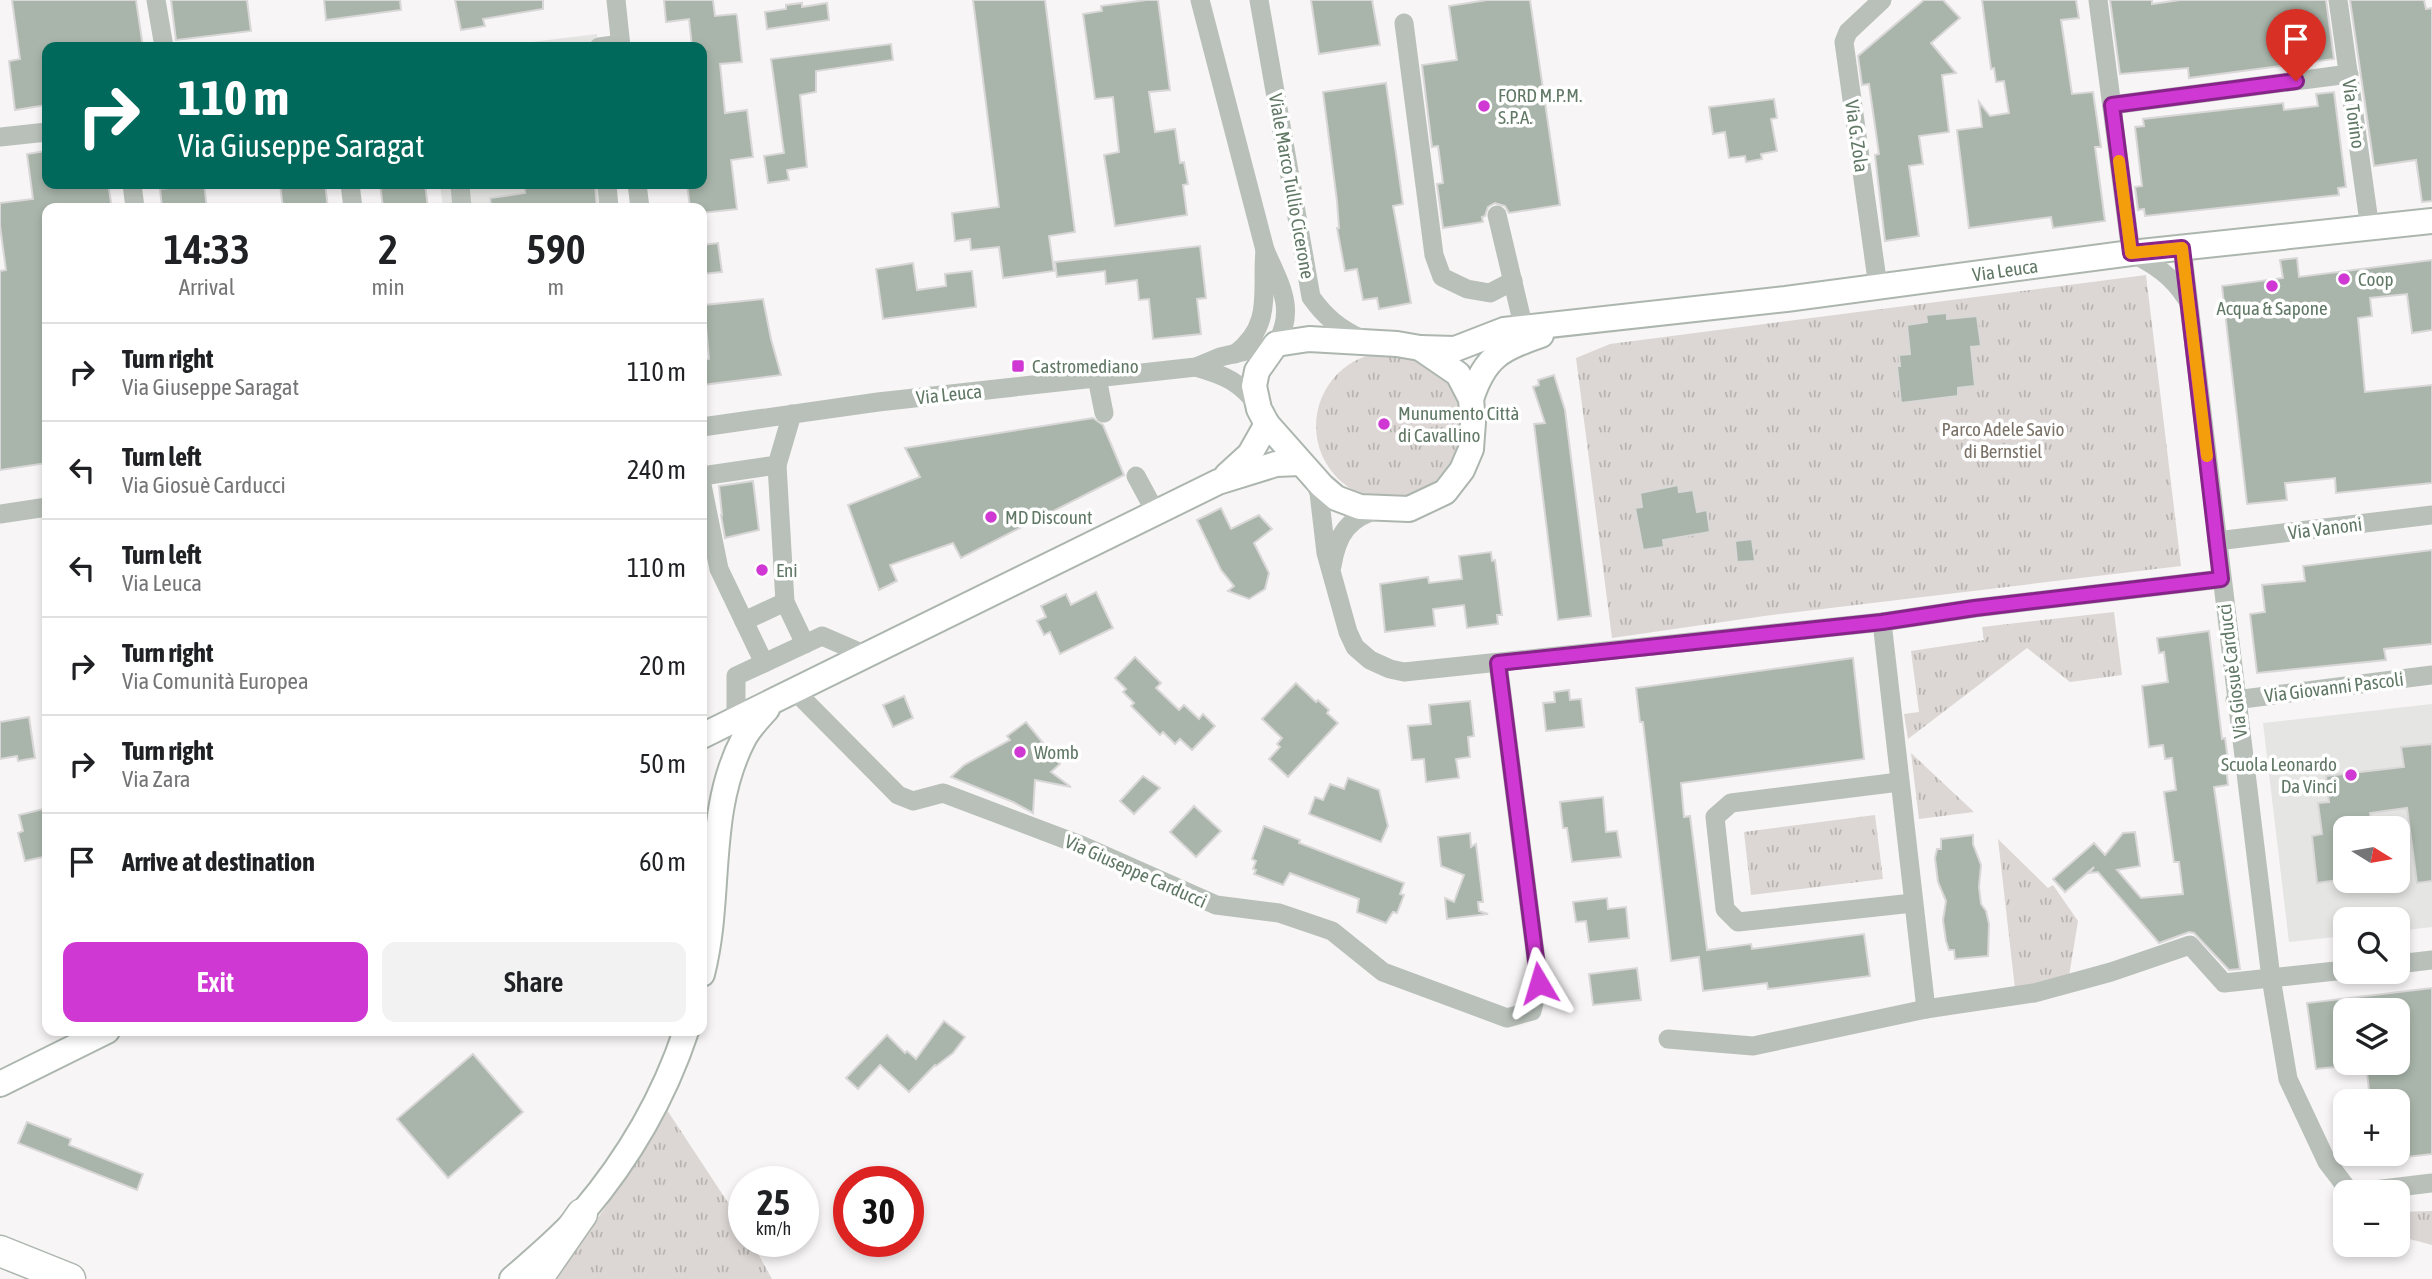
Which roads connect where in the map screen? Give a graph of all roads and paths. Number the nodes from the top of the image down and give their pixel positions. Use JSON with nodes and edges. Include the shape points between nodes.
{"nodes":[{"id":1,"x":156,"y":0,"type":"edge"},
{"id":2,"x":616,"y":0,"type":"edge"},
{"id":3,"x":1200,"y":0,"type":"edge"},
{"id":4,"x":1259,"y":0,"type":"edge"},
{"id":5,"x":1882,"y":0,"type":"edge"},
{"id":6,"x":2098,"y":0,"type":"edge"},
{"id":7,"x":2338,"y":0,"type":"edge"},
{"id":8,"x":1404,"y":23,"type":"dead end"},
{"id":9,"x":163,"y":42,"type":"edge"},
{"id":10,"x":621,"y":42,"type":"edge"},
{"id":11,"x":2349,"y":74,"type":"junction"},
{"id":12,"x":2112,"y":105,"type":"junction"},
{"id":13,"x":42,"y":133,"type":"edge"},
{"id":14,"x":0,"y":137,"type":"edge"},
{"id":15,"x":1497,"y":215,"type":"dead end"},
{"id":16,"x":2432,"y":221,"type":"edge"},
{"id":17,"x":2370,"y":229,"type":"junction"},
{"id":18,"x":2182,"y":248,"type":"junction"},
{"id":19,"x":1265,"y":250,"type":"junction"},
{"id":20,"x":2131,"y":253,"type":"junction"},
{"id":21,"x":1513,"y":281,"type":"junction"},
{"id":22,"x":1878,"y":287,"type":"junction"},
{"id":23,"x":2188,"y":300,"type":"junction"},
{"id":24,"x":1577,"y":323,"type":"junction"},
{"id":25,"x":1524,"y":329,"type":"junction"},
{"id":26,"x":1369,"y":343,"type":"junction"},
{"id":27,"x":1276,"y":344,"type":"junction"},
{"id":28,"x":1420,"y":348,"type":"junction"},
{"id":29,"x":1235,"y":354,"type":"junction"},
{"id":30,"x":1196,"y":367,"type":"junction"},
{"id":31,"x":1097,"y":377,"type":"junction"},
{"id":32,"x":1471,"y":399,"type":"junction"},
{"id":33,"x":1104,"y":413,"type":"dead end"},
{"id":34,"x":792,"y":414,"type":"junction"},
{"id":35,"x":1263,"y":416,"type":"junction"},
{"id":36,"x":707,"y":425,"type":"edge"},
{"id":37,"x":777,"y":465,"type":"junction"},
{"id":38,"x":1307,"y":470,"type":"junction"},
{"id":39,"x":707,"y":475,"type":"edge"},
{"id":40,"x":1136,"y":476,"type":"dead end"},
{"id":41,"x":1218,"y":482,"type":"junction"},
{"id":42,"x":42,"y":508,"type":"edge"},
{"id":43,"x":1382,"y":508,"type":"junction"},
{"id":44,"x":707,"y":510,"type":"edge"},
{"id":45,"x":1156,"y":513,"type":"junction"},
{"id":46,"x":0,"y":514,"type":"edge"},
{"id":47,"x":2432,"y":515,"type":"edge"},
{"id":48,"x":2217,"y":541,"type":"junction"},
{"id":49,"x":1331,"y":571,"type":"junction"},
{"id":50,"x":2221,"y":579,"type":"junction"},
{"id":51,"x":785,"y":602,"type":"junction"},
{"id":52,"x":744,"y":621,"type":"junction"},
{"id":53,"x":1882,"y":622,"type":"junction"},
{"id":54,"x":805,"y":644,"type":"junction"},
{"id":55,"x":866,"y":655,"type":"junction"},
{"id":56,"x":764,"y":663,"type":"junction"},
{"id":57,"x":1498,"y":663,"type":"junction"},
{"id":58,"x":2432,"y":675,"type":"edge"},
{"id":59,"x":795,"y":691,"type":"junction"},
{"id":60,"x":2235,"y":700,"type":"junction"},
{"id":61,"x":771,"y":703,"type":"junction"},
{"id":62,"x":736,"y":719,"type":"junction"},
{"id":63,"x":707,"y":734,"type":"edge"},
{"id":64,"x":1899,"y":782,"type":"junction"},
{"id":65,"x":1913,"y":903,"type":"junction"},
{"id":66,"x":707,"y":944,"type":"edge"},
{"id":67,"x":2432,"y":960,"type":"edge"},
{"id":68,"x":2410,"y":963,"type":"edge"},
{"id":69,"x":2333,"y":971,"type":"edge"},
{"id":70,"x":2271,"y":978,"type":"junction"},
{"id":71,"x":1926,"y":1009,"type":"junction"},
{"id":72,"x":97,"y":1036,"type":"edge"},
{"id":73,"x":682,"y":1037,"type":"edge"},
{"id":74,"x":1668,"y":1039,"type":"dead end"},
{"id":75,"x":0,"y":1084,"type":"edge"},
{"id":76,"x":2341,"y":1180,"type":"edge"},
{"id":77,"x":2432,"y":1183,"type":"edge"},
{"id":78,"x":2410,"y":1186,"type":"edge"},
{"id":79,"x":582,"y":1214,"type":"junction"},
{"id":80,"x":0,"y":1251,"type":"edge"},
{"id":81,"x":70,"y":1279,"type":"edge"},
{"id":82,"x":512,"y":1279,"type":"edge"},
{"id":83,"x":537,"y":1279,"type":"edge"}],
"edges":[{"from":1,"to":9,"type":"street"},
{"from":2,"to":10,"type":"street"},
{"from":3,"to":19,"type":"street","name":"Viale Marco Tullio Cicerone"},
{"from":4,"to":26,"type":"street","name":"Viale Marco Tullio Cicerone","via":[[1311,297],[1323,315]]},
{"from":5,"to":22,"type":"street","name":"Via G. Zola","via":[[1848,32],[1844,42]]},
{"from":6,"to":12,"type":"street"},
{"from":7,"to":11,"type":"street","name":"Via Torino"},
{"from":8,"to":21,"type":"street","via":[[1434,255],[1442,277],[1490,293]]},
{"from":11,"to":12,"type":"street"},
{"from":11,"to":17,"type":"street","name":"Via Torino"},
{"from":12,"to":20,"type":"street"},
{"from":13,"to":14,"type":"street"},
{"from":15,"to":21,"type":"street"},
{"from":16,"to":17,"type":"main road","name":"Via Leuca"},
{"from":17,"to":18,"type":"main road","name":"Via Leuca"},
{"from":18,"to":20,"type":"main road","name":"Via Leuca"},
{"from":18,"to":23,"type":"street","name":"Via Giosuè Carducci"},
{"from":19,"to":27,"type":"street","via":[[1284,296],[1284,331]]},
{"from":19,"to":29,"type":"street","name":"Viale Marco Tullio Cicerone","via":[[1265,308],[1260,325]]},
{"from":20,"to":22,"type":"main road","name":"Via Leuca"},
{"from":20,"to":23,"type":"street","via":[[2169,275]]},
{"from":21,"to":25,"type":"street"},
{"from":22,"to":24,"type":"main road","name":"Via Leuca"},
{"from":23,"to":48,"type":"street","name":"Via Giosuè Carducci"},
{"from":24,"to":25,"type":"main road","name":"Via Leuca"},
{"from":24,"to":32,"type":"main road","name":"Via Leuca","via":[[1494,356]]},
{"from":25,"to":28,"type":"main road","name":"Via Leuca","via":[[1491,334],[1455,349]]},
{"from":26,"to":27,"type":"main road","via":[[1309,339]]},
{"from":26,"to":28,"type":"main road"},
{"from":27,"to":29,"type":"street","name":"Via Leuca"},
{"from":27,"to":35,"type":"main road","via":[[1257,371],[1254,386]]},
{"from":28,"to":32,"type":"main road","via":[[1458,374]]},
{"from":29,"to":30,"type":"street","name":"Via Leuca"},
{"from":30,"to":31,"type":"street","name":"Via Leuca"},
{"from":30,"to":35,"type":"street","name":"Via Leuca","via":[[1246,389]]},
{"from":31,"to":33,"type":"street"},
{"from":31,"to":34,"type":"street","name":"Via Leuca"},
{"from":32,"to":43,"type":"main road","via":[[1471,449],[1445,492],[1409,509]]},
{"from":34,"to":36,"type":"street","name":"Via Leuca"},
{"from":34,"to":37,"type":"street"},
{"from":35,"to":38,"type":"main road"},
{"from":35,"to":41,"type":"main road","via":[[1251,454]]},
{"from":37,"to":39,"type":"street"},
{"from":37,"to":51,"type":"street"},
{"from":38,"to":41,"type":"main road","via":[[1276,464]]},
{"from":38,"to":43,"type":"main road","via":[[1336,498],[1350,505]]},
{"from":38,"to":49,"type":"street","via":[[1319,493]]},
{"from":40,"to":45,"type":"street"},
{"from":41,"to":45,"type":"main road"},
{"from":42,"to":46,"type":"street"},
{"from":43,"to":49,"type":"street","via":[[1352,521],[1338,542]]},
{"from":44,"to":52,"type":"street","via":[[719,569]]},
{"from":45,"to":55,"type":"main road"},
{"from":47,"to":48,"type":"street","name":"Via Vanoni"},
{"from":48,"to":50,"type":"street","name":"Via Giosuè Carducci"},
{"from":49,"to":57,"type":"street","via":[[1355,647],[1370,660],[1404,672]]},
{"from":50,"to":53,"type":"street"},
{"from":50,"to":60,"type":"street","name":"Via Giosuè Carducci"},
{"from":51,"to":52,"type":"street"},
{"from":51,"to":54,"type":"street"},
{"from":52,"to":56,"type":"street"},
{"from":53,"to":57,"type":"street"},
{"from":53,"to":64,"type":"street"},
{"from":54,"to":55,"type":"street","via":[[822,636]]},
{"from":54,"to":56,"type":"street"},
{"from":55,"to":59,"type":"main road"},
{"from":56,"to":62,"type":"street","via":[[736,676]]},
{"from":57,"to":59,"type":"street","name":"Via Giuseppe Carducci","via":[[1539,983],[1532,1011],[1507,1018],[1383,972],[1332,931],[1279,913],[1216,905],[1083,846],[943,793],[913,801],[898,796]]},
{"from":58,"to":60,"type":"street","name":"Via Giovanni Pascoli"},
{"from":59,"to":61,"type":"main road"},
{"from":60,"to":70,"type":"street","name":"Via Giosuè Carducci"},
{"from":61,"to":62,"type":"main road"},
{"from":61,"to":66,"type":"main road","via":[[745,735],[725,783]]},
{"from":62,"to":63,"type":"main road"},
{"from":64,"to":65,"type":"street"},
{"from":64,"to":65,"type":"street","via":[[1731,803],[1715,817],[1724,895],[1726,908],[1738,922]]},
{"from":65,"to":71,"type":"street"},
{"from":67,"to":68,"type":"street"},
{"from":69,"to":70,"type":"street"},
{"from":70,"to":71,"type":"street","via":[[2224,983],[2190,945],[2034,993]]},
{"from":70,"to":76,"type":"street","name":"Via Giosuè Carducci","via":[[2288,1079],[2327,1162]]},
{"from":71,"to":74,"type":"street","via":[[1753,1046]]},
{"from":72,"to":75,"type":"main road"},
{"from":73,"to":79,"type":"main road","via":[[634,1143]]},
{"from":77,"to":78,"type":"street"},
{"from":79,"to":82,"type":"main road"},
{"from":79,"to":83,"type":"highway"},
{"from":80,"to":81,"type":"highway"}]}
